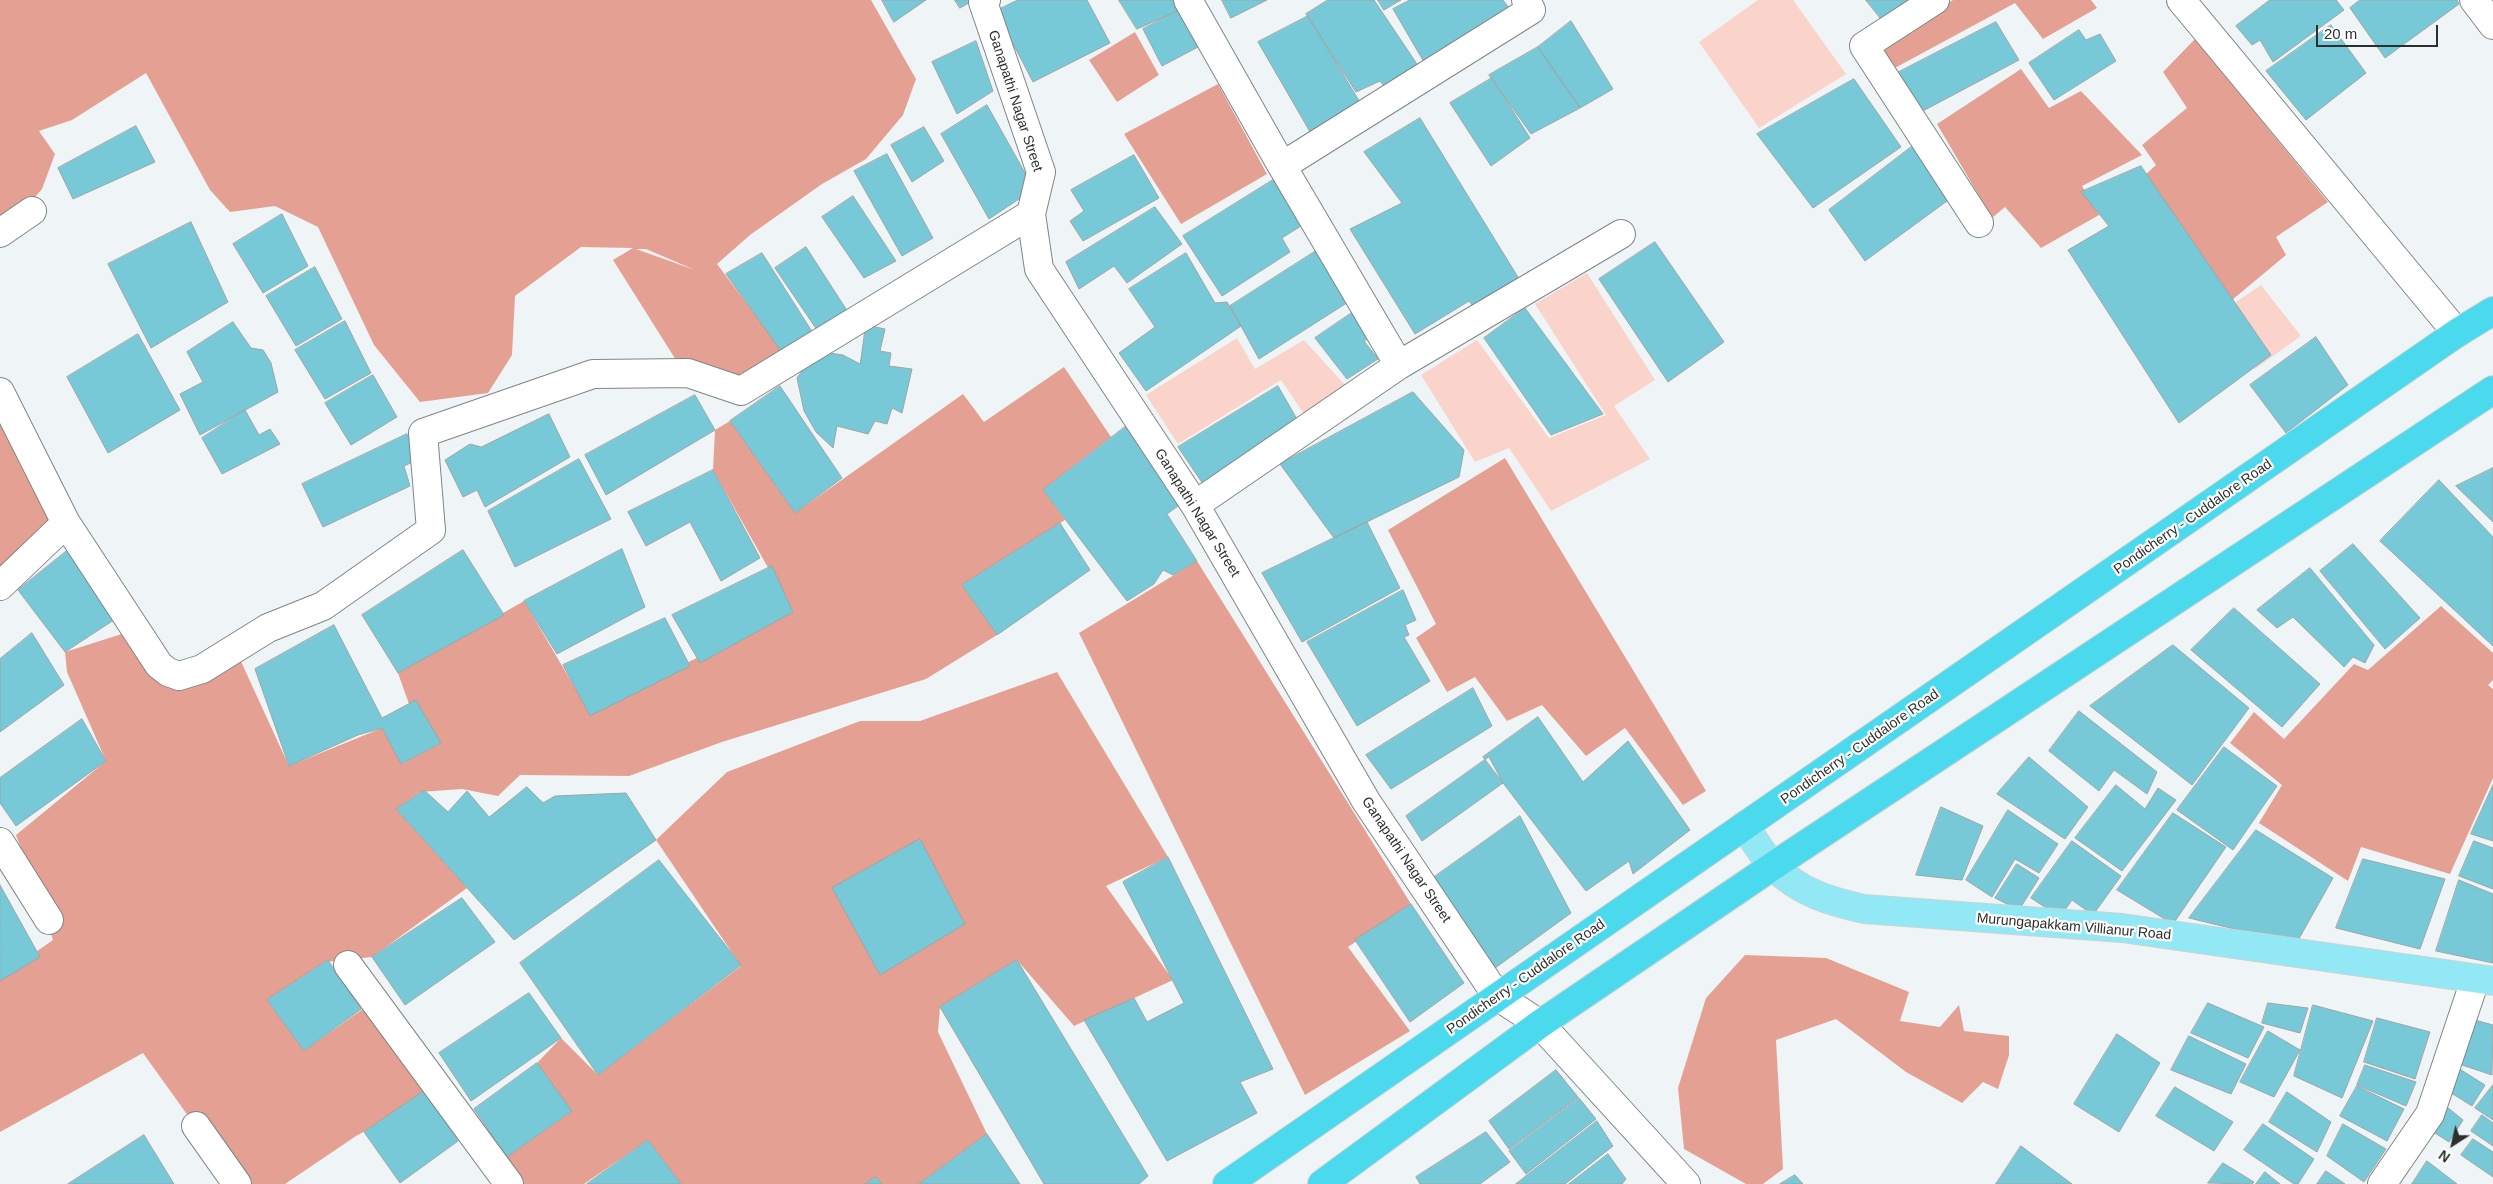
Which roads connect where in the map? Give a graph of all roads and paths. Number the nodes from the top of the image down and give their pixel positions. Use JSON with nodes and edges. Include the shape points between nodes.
{"nodes":[{"id":1,"x":1188,"y":0,"type":"edge"},
{"id":2,"x":1526,"y":0,"type":"edge"},
{"id":3,"x":1935,"y":0,"type":"edge"},
{"id":4,"x":2181,"y":0,"type":"edge"},
{"id":5,"x":2474,"y":0,"type":"edge"},
{"id":6,"x":984,"y":1,"type":"edge"},
{"id":7,"x":2493,"y":25,"type":"edge"},
{"id":8,"x":1282,"y":166,"type":"junction"},
{"id":9,"x":32,"y":211,"type":"dead end"},
{"id":10,"x":1031,"y":214,"type":"junction"},
{"id":11,"x":1980,"y":223,"type":"dead end"},
{"id":12,"x":0,"y":234,"type":"edge"},
{"id":13,"x":1621,"y":234,"type":"dead end"},
{"id":14,"x":2493,"y":311,"type":"edge"},
{"id":15,"x":2457,"y":333,"type":"junction"},
{"id":16,"x":1400,"y":365,"type":"junction"},
{"id":17,"x":2493,"y":390,"type":"edge"},
{"id":18,"x":0,"y":392,"type":"edge"},
{"id":19,"x":1194,"y":505,"type":"junction"},
{"id":20,"x":66,"y":523,"type":"junction"},
{"id":21,"x":0,"y":586,"type":"edge"},
{"id":22,"x":1744,"y":826,"type":"junction"},
{"id":23,"x":0,"y":842,"type":"edge"},
{"id":24,"x":1773,"y":866,"type":"junction"},
{"id":25,"x":49,"y":920,"type":"dead end"},
{"id":26,"x":348,"y":965,"type":"dead end"},
{"id":27,"x":2484,"y":980,"type":"edge"},
{"id":28,"x":1498,"y":996,"type":"junction"},
{"id":29,"x":1540,"y":1024,"type":"junction"},
{"id":30,"x":196,"y":1126,"type":"dead end"},
{"id":31,"x":237,"y":1184,"type":"edge"},
{"id":32,"x":509,"y":1184,"type":"edge"},
{"id":33,"x":1227,"y":1184,"type":"edge"},
{"id":34,"x":1322,"y":1184,"type":"edge"},
{"id":35,"x":1686,"y":1184,"type":"edge"},
{"id":36,"x":2382,"y":1184,"type":"edge"}],
"edges":[{"from":1,"to":8,"type":"street"},
{"from":2,"to":8,"type":"street","via":[[1531,10]]},
{"from":3,"to":11,"type":"street","via":[[1864,46]]},
{"from":4,"to":15,"type":"street"},
{"from":5,"to":7,"type":"street"},
{"from":6,"to":10,"type":"street","name":"Ganapathi Nagar Street","via":[[1041,172]]},
{"from":8,"to":16,"type":"street"},
{"from":9,"to":12,"type":"street"},
{"from":10,"to":19,"type":"street","name":"Ganapathi Nagar Street","via":[[1039,269]]},
{"from":10,"to":20,"type":"street","via":[[741,391],[688,373],[593,374],[423,433],[431,530],[323,606],[268,628],[191,674],[179,676],[159,665]]},
{"from":13,"to":16,"type":"street"},
{"from":14,"to":15,"type":"highway","name":"Pondicherry - Cuddalore Road"},
{"from":15,"to":22,"type":"highway","name":"Pondicherry - Cuddalore Road"},
{"from":16,"to":19,"type":"street"},
{"from":17,"to":24,"type":"highway"},
{"from":18,"to":20,"type":"street"},
{"from":19,"to":28,"type":"street","name":"Ganapathi Nagar Street","via":[[1366,801]]},
{"from":20,"to":21,"type":"street"},
{"from":22,"to":24,"type":"main road","name":"Murungapakkam Villianur Road"},
{"from":22,"to":28,"type":"highway","name":"Pondicherry - Cuddalore Road"},
{"from":23,"to":25,"type":"street"},
{"from":24,"to":27,"type":"main road","name":"Murungapakkam Villianur Road","via":[[1800,887],[1827,901],[1864,908],[2122,928]]},
{"from":24,"to":29,"type":"highway"},
{"from":26,"to":32,"type":"street"},
{"from":27,"to":36,"type":"street","via":[[2430,1114]]},
{"from":28,"to":29,"type":"street"},
{"from":28,"to":33,"type":"highway","name":"Pondicherry - Cuddalore Road"},
{"from":29,"to":34,"type":"highway"},
{"from":29,"to":35,"type":"street"},
{"from":30,"to":31,"type":"street"}]}
